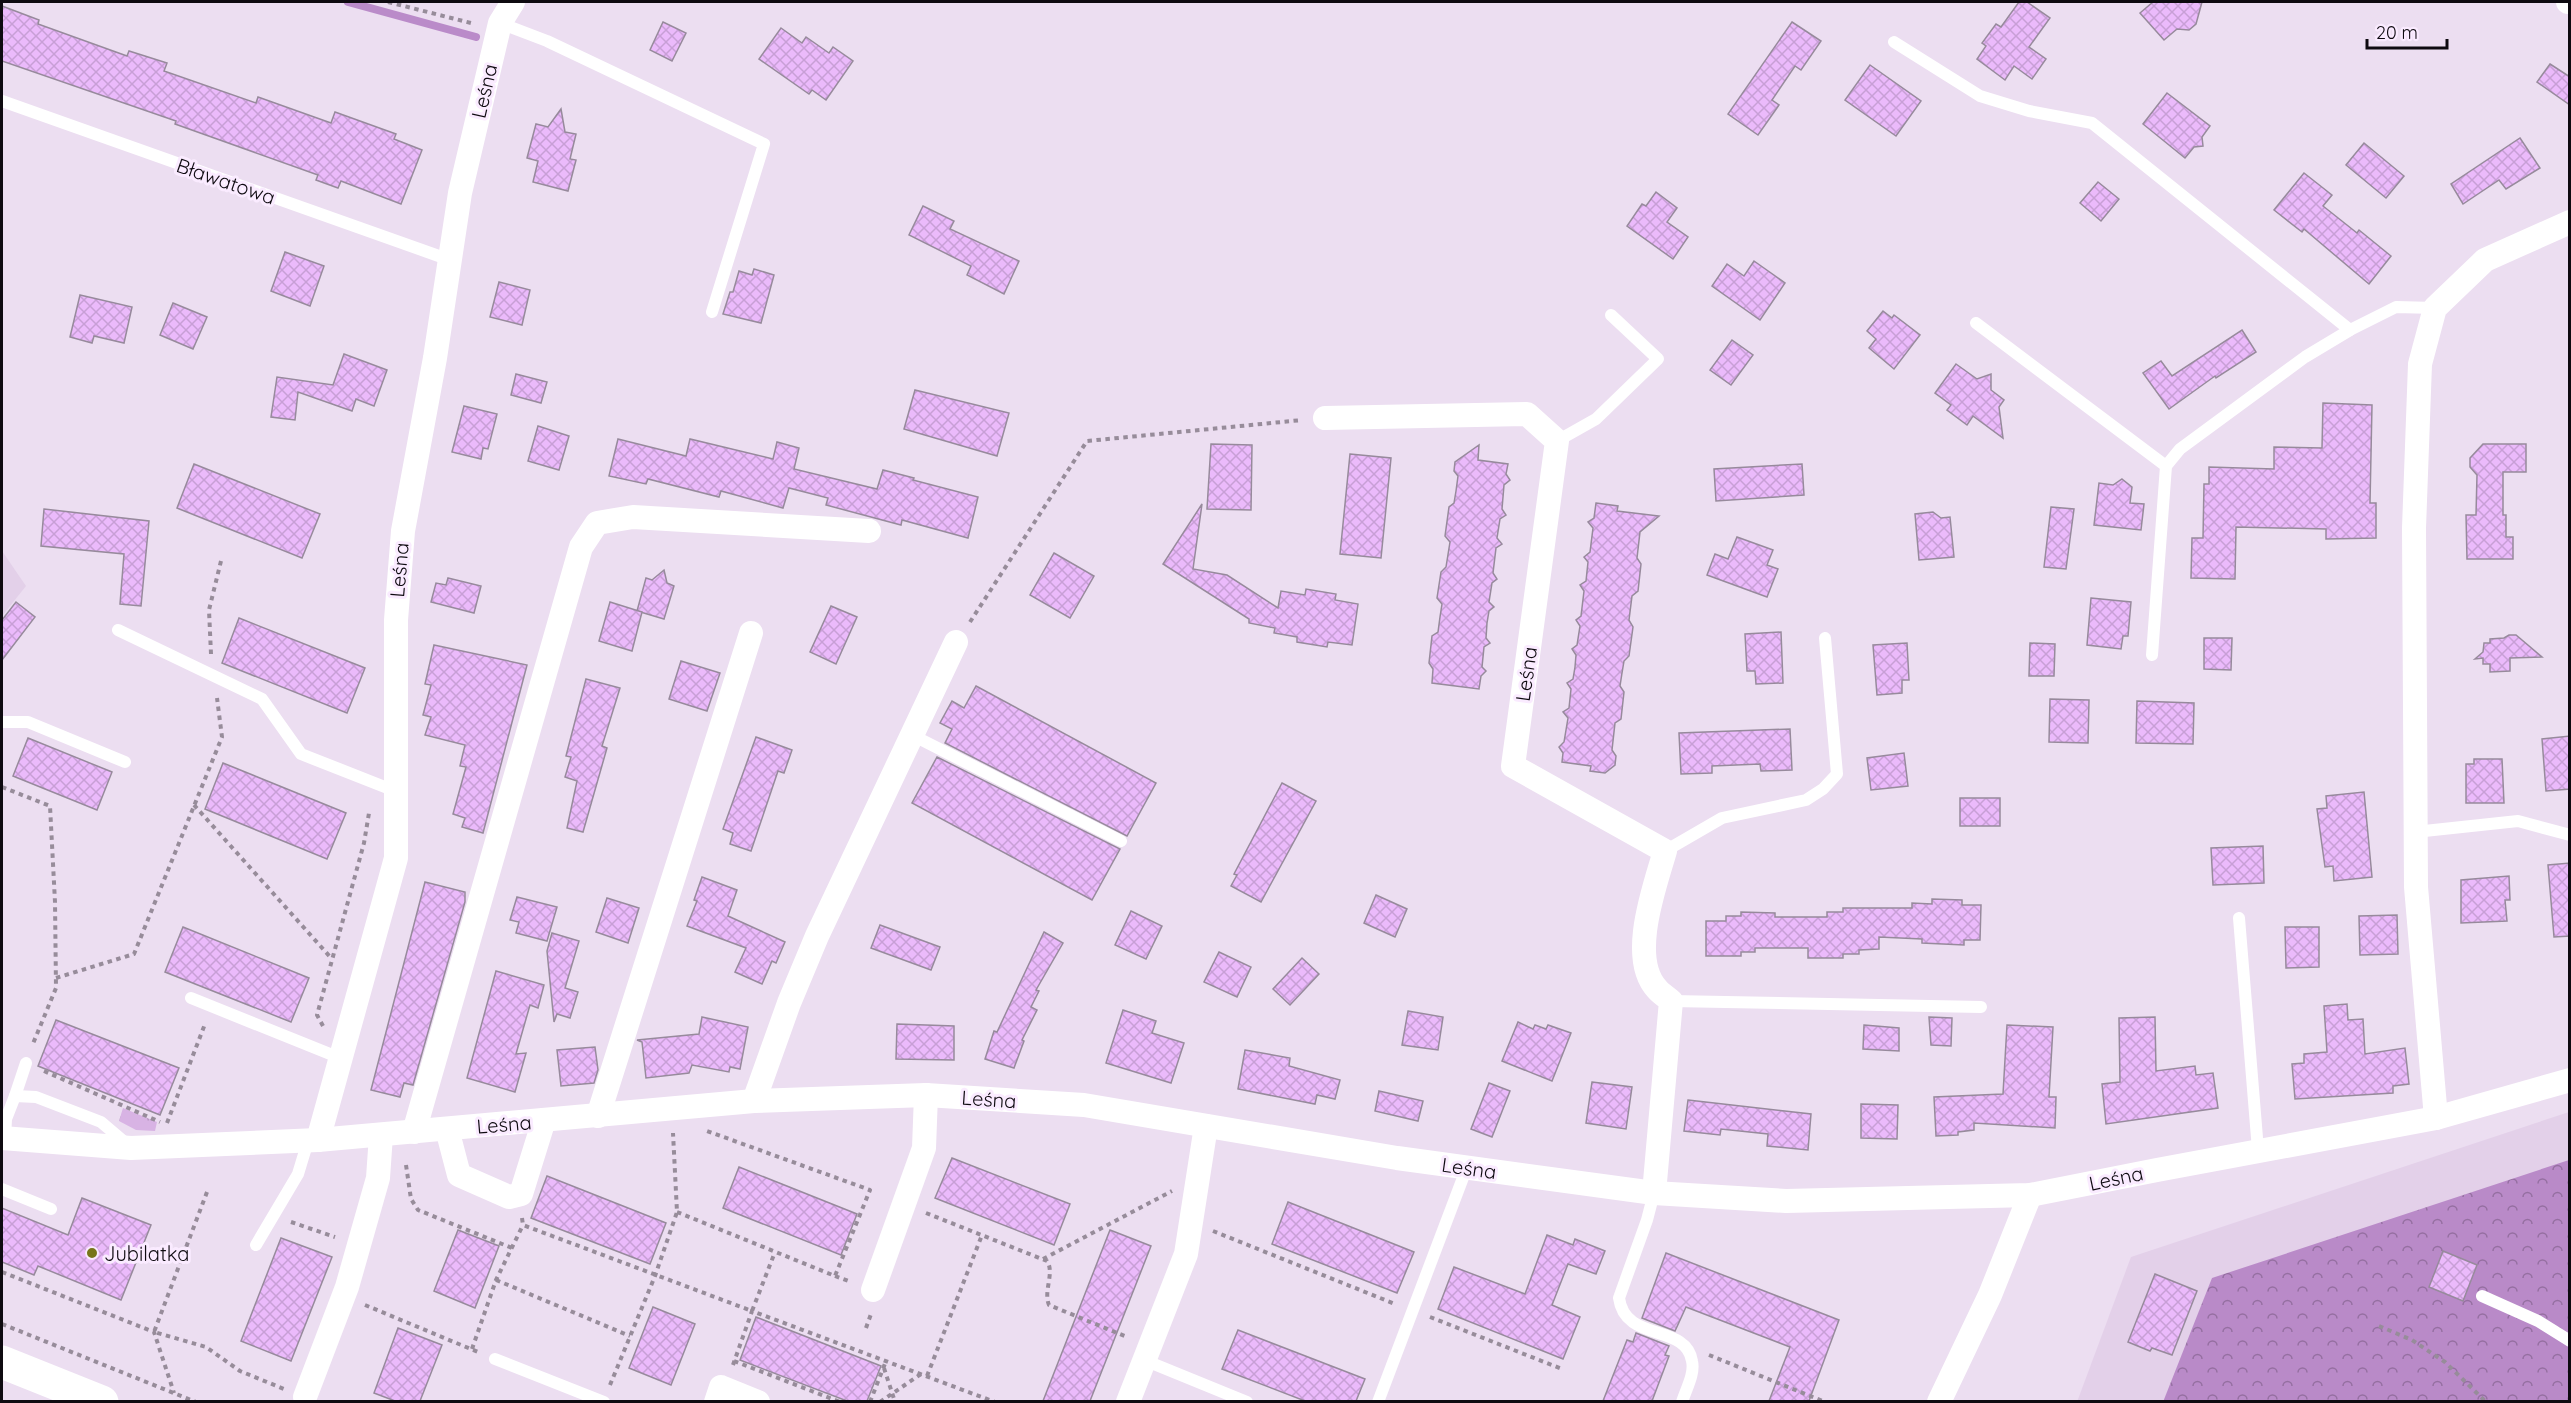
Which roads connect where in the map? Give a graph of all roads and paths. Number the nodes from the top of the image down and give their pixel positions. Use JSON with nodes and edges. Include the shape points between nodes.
{"nodes":[{"id":1,"x":388,"y":2,"type":"edge"},
{"id":2,"x":513,"y":2,"type":"edge"},
{"id":3,"x":499,"y":26,"type":"junction"},
{"id":4,"x":1894,"y":42,"type":"dead end"},
{"id":5,"x":2,"y":101,"type":"edge"},
{"id":6,"x":2570,"y":222,"type":"edge"},
{"id":7,"x":450,"y":260,"type":"junction"},
{"id":8,"x":2435,"y":308,"type":"junction"},
{"id":9,"x":712,"y":312,"type":"dead end"},
{"id":10,"x":1611,"y":315,"type":"dead end"},
{"id":11,"x":1976,"y":323,"type":"dead end"},
{"id":12,"x":2350,"y":330,"type":"junction"},
{"id":13,"x":1325,"y":418,"type":"joint"},
{"id":14,"x":1557,"y":441,"type":"junction"},
{"id":15,"x":2166,"y":466,"type":"junction"},
{"id":16,"x":869,"y":531,"type":"dead end"},
{"id":17,"x":221,"y":561,"type":"dead end"},
{"id":18,"x":118,"y":630,"type":"dead end"},
{"id":19,"x":751,"y":633,"type":"dead end"},
{"id":20,"x":1825,"y":638,"type":"dead end"},
{"id":21,"x":956,"y":642,"type":"joint"},
{"id":22,"x":2152,"y":655,"type":"dead end"},
{"id":23,"x":214,"y":676,"type":"junction"},
{"id":24,"x":2,"y":722,"type":"edge"},
{"id":25,"x":912,"y":735,"type":"junction"},
{"id":26,"x":125,"y":762,"type":"dead end"},
{"id":27,"x":2,"y":787,"type":"edge"},
{"id":28,"x":394,"y":791,"type":"junction"},
{"id":29,"x":195,"y":805,"type":"junction"},
{"id":30,"x":2415,"y":832,"type":"junction"},
{"id":31,"x":2570,"y":836,"type":"edge"},
{"id":32,"x":1121,"y":841,"type":"dead end"},
{"id":33,"x":1665,"y":850,"type":"junction"},
{"id":34,"x":2239,"y":918,"type":"dead end"},
{"id":35,"x":332,"y":959,"type":"junction"},
{"id":36,"x":56,"y":978,"type":"junction"},
{"id":37,"x":190,"y":998,"type":"dead end"},
{"id":38,"x":1671,"y":1001,"type":"junction"},
{"id":39,"x":1981,"y":1007,"type":"dead end"},
{"id":40,"x":200,"y":1036,"type":"dead end"},
{"id":41,"x":340,"y":1058,"type":"junction"},
{"id":42,"x":26,"y":1063,"type":"junction"},
{"id":43,"x":2570,"y":1080,"type":"edge"},
{"id":44,"x":926,"y":1095,"type":"junction"},
{"id":45,"x":15,"y":1096,"type":"junction"},
{"id":46,"x":754,"y":1101,"type":"junction"},
{"id":47,"x":598,"y":1116,"type":"junction"},
{"id":48,"x":2436,"y":1118,"type":"junction"},
{"id":49,"x":544,"y":1120,"type":"junction"},
{"id":50,"x":1206,"y":1126,"type":"junction"},
{"id":51,"x":447,"y":1128,"type":"junction"},
{"id":52,"x":705,"y":1130,"type":"dead end"},
{"id":53,"x":683,"y":1132,"type":"dead end"},
{"id":54,"x":399,"y":1133,"type":"junction"},
{"id":55,"x":3,"y":1138,"type":"edge"},
{"id":56,"x":313,"y":1141,"type":"junction"},
{"id":57,"x":131,"y":1148,"type":"junction"},
{"id":58,"x":2258,"y":1150,"type":"junction"},
{"id":59,"x":1467,"y":1167,"type":"junction"},
{"id":60,"x":1199,"y":1177,"type":"junction"},
{"id":61,"x":2,"y":1190,"type":"edge"},
{"id":62,"x":207,"y":1192,"type":"dead end"},
{"id":63,"x":1654,"y":1193,"type":"junction"},
{"id":64,"x":521,"y":1194,"type":"junction"},
{"id":65,"x":2030,"y":1195,"type":"junction"},
{"id":66,"x":904,"y":1204,"type":"junction"},
{"id":67,"x":51,"y":1209,"type":"dead end"},
{"id":68,"x":677,"y":1212,"type":"junction"},
{"id":69,"x":273,"y":1216,"type":"junction"},
{"id":70,"x":1192,"y":1223,"type":"junction"},
{"id":71,"x":523,"y":1225,"type":"junction"},
{"id":72,"x":981,"y":1235,"type":"junction"},
{"id":73,"x":256,"y":1245,"type":"dead end"},
{"id":74,"x":358,"y":1245,"type":"junction"},
{"id":75,"x":512,"y":1248,"type":"junction"},
{"id":76,"x":775,"y":1252,"type":"junction"},
{"id":77,"x":1042,"y":1259,"type":"junction"},
{"id":78,"x":2,"y":1272,"type":"edge"},
{"id":79,"x":655,"y":1275,"type":"junction"},
{"id":80,"x":496,"y":1280,"type":"junction"},
{"id":81,"x":873,"y":1290,"type":"dead end"},
{"id":82,"x":343,"y":1296,"type":"junction"},
{"id":83,"x":2482,"y":1296,"type":"dead end"},
{"id":84,"x":1413,"y":1310,"type":"junction"},
{"id":85,"x":752,"y":1311,"type":"junction"},
{"id":86,"x":2,"y":1324,"type":"edge"},
{"id":87,"x":2379,"y":1326,"type":"dead end"},
{"id":88,"x":154,"y":1332,"type":"junction"},
{"id":89,"x":630,"y":1336,"type":"junction"},
{"id":90,"x":2570,"y":1341,"type":"edge"},
{"id":91,"x":1682,"y":1344,"type":"junction"},
{"id":92,"x":472,"y":1349,"type":"junction"},
{"id":93,"x":1147,"y":1353,"type":"junction"},
{"id":94,"x":495,"y":1359,"type":"joint"},
{"id":95,"x":886,"y":1361,"type":"junction"},
{"id":96,"x":2,"y":1362,"type":"edge"},
{"id":97,"x":884,"y":1368,"type":"junction"},
{"id":98,"x":1562,"y":1369,"type":"dead end"},
{"id":99,"x":615,"y":1372,"type":"dead end"},
{"id":100,"x":921,"y":1374,"type":"junction"},
{"id":101,"x":927,"y":1376,"type":"junction"},
{"id":102,"x":174,"y":1393,"type":"junction"},
{"id":103,"x":892,"y":1393,"type":"junction"},
{"id":104,"x":305,"y":1397,"type":"joint"},
{"id":105,"x":829,"y":1399,"type":"edge"},
{"id":106,"x":102,"y":1401,"type":"edge"},
{"id":107,"x":196,"y":1401,"type":"edge"},
{"id":108,"x":604,"y":1401,"type":"edge"},
{"id":109,"x":716,"y":1401,"type":"edge"},
{"id":110,"x":758,"y":1401,"type":"edge"},
{"id":111,"x":840,"y":1401,"type":"edge"},
{"id":112,"x":870,"y":1401,"type":"edge"},
{"id":113,"x":880,"y":1401,"type":"edge"},
{"id":114,"x":895,"y":1401,"type":"edge"},
{"id":115,"x":995,"y":1401,"type":"edge"},
{"id":116,"x":1128,"y":1401,"type":"edge"},
{"id":117,"x":1246,"y":1401,"type":"edge"},
{"id":118,"x":1378,"y":1401,"type":"edge"},
{"id":119,"x":1682,"y":1401,"type":"edge"},
{"id":120,"x":1825,"y":1401,"type":"edge"},
{"id":121,"x":1939,"y":1401,"type":"edge"},
{"id":122,"x":2486,"y":1401,"type":"edge"}],
"edges":[{"from":1,"to":3,"type":"path"},
{"from":2,"to":3,"type":"street","name":"Leśna"},
{"from":3,"to":7,"type":"street","name":"Leśna","via":[[460,193]]},
{"from":3,"to":9,"type":"lane","via":[[548,41],[764,144]]},
{"from":4,"to":12,"type":"lane","via":[[1980,96],[2029,111],[2092,123]]},
{"from":5,"to":7,"type":"lane","name":"Bławatowa"},
{"from":6,"to":8,"type":"street","via":[[2484,260]]},
{"from":7,"to":28,"type":"street","name":"Leśna","via":[[403,531],[397,587]]},
{"from":8,"to":12,"type":"lane","via":[[2396,307]]},
{"from":8,"to":30,"type":"street","via":[[2420,364],[2413,698]]},
{"from":10,"to":14,"type":"lane","via":[[1658,359],[1596,419]]},
{"from":11,"to":15,"type":"lane"},
{"from":12,"to":15,"type":"lane","via":[[2305,357],[2180,449]]},
{"from":13,"to":14,"type":"street","via":[[1527,414]]},
{"from":13,"to":21,"type":"path","via":[[1087,441]]},
{"from":14,"to":33,"type":"street","name":"Leśna","via":[[1513,765]]},
{"from":15,"to":22,"type":"lane"},
{"from":16,"to":54,"type":"street","via":[[633,517],[597,523],[581,547]]},
{"from":17,"to":23,"type":"path","via":[[209,610]]},
{"from":18,"to":23,"type":"lane"},
{"from":19,"to":47,"type":"street"},
{"from":20,"to":33,"type":"lane","via":[[1837,774],[1806,800],[1722,818]]},
{"from":21,"to":25,"type":"street"},
{"from":23,"to":28,"type":"lane","via":[[262,699],[301,754]]},
{"from":23,"to":29,"type":"path","via":[[222,737]]},
{"from":24,"to":26,"type":"lane","via":[[28,722]]},
{"from":25,"to":32,"type":"lane"},
{"from":25,"to":46,"type":"street","via":[[817,936]]},
{"from":27,"to":36,"type":"path","via":[[50,806]]},
{"from":28,"to":35,"type":"path","via":[[369,814]]},
{"from":28,"to":41,"type":"street","name":"Leśna","via":[[396,858]]},
{"from":29,"to":35,"type":"path"},
{"from":29,"to":36,"type":"path","via":[[134,954]]},
{"from":30,"to":31,"type":"lane","via":[[2518,821]]},
{"from":30,"to":48,"type":"street","via":[[2416,887]]},
{"from":33,"to":38,"type":"street","via":[[1647,912],[1643,943],[1648,973],[1656,988]]},
{"from":34,"to":58,"type":"lane"},
{"from":35,"to":41,"type":"path","via":[[317,1016]]},
{"from":36,"to":42,"type":"path","via":[[56,988]]},
{"from":37,"to":41,"type":"lane"},
{"from":38,"to":39,"type":"lane"},
{"from":38,"to":63,"type":"street"},
{"from":40,"to":42,"type":"path","via":[[165,1128],[158,1120]]},
{"from":41,"to":56,"type":"street","name":"Leśna"},
{"from":42,"to":45,"type":"lane"},
{"from":43,"to":48,"type":"street","name":"Leśna"},
{"from":44,"to":46,"type":"street","name":"Leśna"},
{"from":44,"to":50,"type":"street","name":"Leśna","via":[[1084,1105]]},
{"from":44,"to":66,"type":"street","via":[[924,1148]]},
{"from":45,"to":55,"type":"lane"},
{"from":45,"to":57,"type":"lane","via":[[36,1097],[101,1122]]},
{"from":46,"to":47,"type":"street","name":"Leśna"},
{"from":47,"to":49,"type":"street","name":"Leśna"},
{"from":48,"to":58,"type":"street","name":"Leśna"},
{"from":49,"to":51,"type":"street","name":"Leśna"},
{"from":49,"to":64,"type":"street"},
{"from":50,"to":59,"type":"street","name":"Leśna"},
{"from":50,"to":60,"type":"street"},
{"from":51,"to":54,"type":"street","name":"Leśna"},
{"from":51,"to":64,"type":"street","via":[[459,1175],[509,1197]]},
{"from":52,"to":76,"type":"path","via":[[870,1190],[835,1276]]},
{"from":53,"to":68,"type":"path","via":[[671,1133]]},
{"from":54,"to":56,"type":"street","name":"Leśna"},
{"from":54,"to":74,"type":"street","via":[[378,1178]]},
{"from":54,"to":75,"type":"path","via":[[411,1199],[418,1210]]},
{"from":55,"to":57,"type":"street","name":"Leśna"},
{"from":56,"to":57,"type":"street","name":"Leśna"},
{"from":56,"to":69,"type":"lane"},
{"from":58,"to":65,"type":"street","name":"Leśna"},
{"from":59,"to":63,"type":"street","name":"Leśna"},
{"from":59,"to":84,"type":"lane"},
{"from":60,"to":70,"type":"street"},
{"from":60,"to":77,"type":"path"},
{"from":61,"to":67,"type":"lane"},
{"from":62,"to":88,"type":"path"},
{"from":63,"to":65,"type":"street","name":"Leśna","via":[[1786,1201]]},
{"from":63,"to":91,"type":"lane","via":[[1621,1287],[1620,1308],[1632,1323]]},
{"from":64,"to":71,"type":"path"},
{"from":65,"to":121,"type":"street","via":[[1990,1295]]},
{"from":66,"to":72,"type":"path"},
{"from":66,"to":81,"type":"street"},
{"from":68,"to":76,"type":"path"},
{"from":68,"to":79,"type":"path"},
{"from":69,"to":73,"type":"lane"},
{"from":69,"to":74,"type":"path"},
{"from":70,"to":84,"type":"path"},
{"from":70,"to":93,"type":"street","via":[[1186,1254]]},
{"from":71,"to":75,"type":"path"},
{"from":71,"to":79,"type":"path"},
{"from":72,"to":77,"type":"path"},
{"from":72,"to":101,"type":"path"},
{"from":74,"to":82,"type":"street"},
{"from":75,"to":80,"type":"path"},
{"from":76,"to":85,"type":"path"},
{"from":77,"to":93,"type":"path","via":[[1049,1264],[1049,1305]]},
{"from":78,"to":88,"type":"path"},
{"from":79,"to":85,"type":"path"},
{"from":79,"to":89,"type":"path"},
{"from":80,"to":89,"type":"path"},
{"from":80,"to":92,"type":"path"},
{"from":82,"to":92,"type":"path"},
{"from":82,"to":104,"type":"street"},
{"from":83,"to":90,"type":"lane","via":[[2538,1321]]},
{"from":84,"to":98,"type":"path"},
{"from":84,"to":118,"type":"lane"},
{"from":85,"to":95,"type":"path"},
{"from":85,"to":105,"type":"path","via":[[734,1363]]},
{"from":86,"to":102,"type":"path"},
{"from":87,"to":122,"type":"path","via":[[2412,1340],[2445,1362]]},
{"from":88,"to":102,"type":"path"},
{"from":88,"to":104,"type":"path","via":[[206,1347],[240,1371]]},
{"from":89,"to":99,"type":"path"},
{"from":91,"to":119,"type":"lane","via":[[1692,1360],[1691,1377]]},
{"from":91,"to":120,"type":"path"},
{"from":92,"to":94,"type":"path"},
{"from":93,"to":116,"type":"street"},
{"from":93,"to":117,"type":"lane"},
{"from":94,"to":108,"type":"lane"},
{"from":95,"to":97,"type":"path"},
{"from":95,"to":100,"type":"path"},
{"from":96,"to":106,"type":"street"},
{"from":97,"to":103,"type":"path"},
{"from":97,"to":112,"type":"path"},
{"from":100,"to":101,"type":"path"},
{"from":100,"to":103,"type":"path"},
{"from":101,"to":115,"type":"path"},
{"from":102,"to":107,"type":"path"},
{"from":103,"to":113,"type":"path"},
{"from":103,"to":114,"type":"path"},
{"from":105,"to":111,"type":"path"},
{"from":109,"to":110,"type":"street","via":[[721,1388]]}]}
